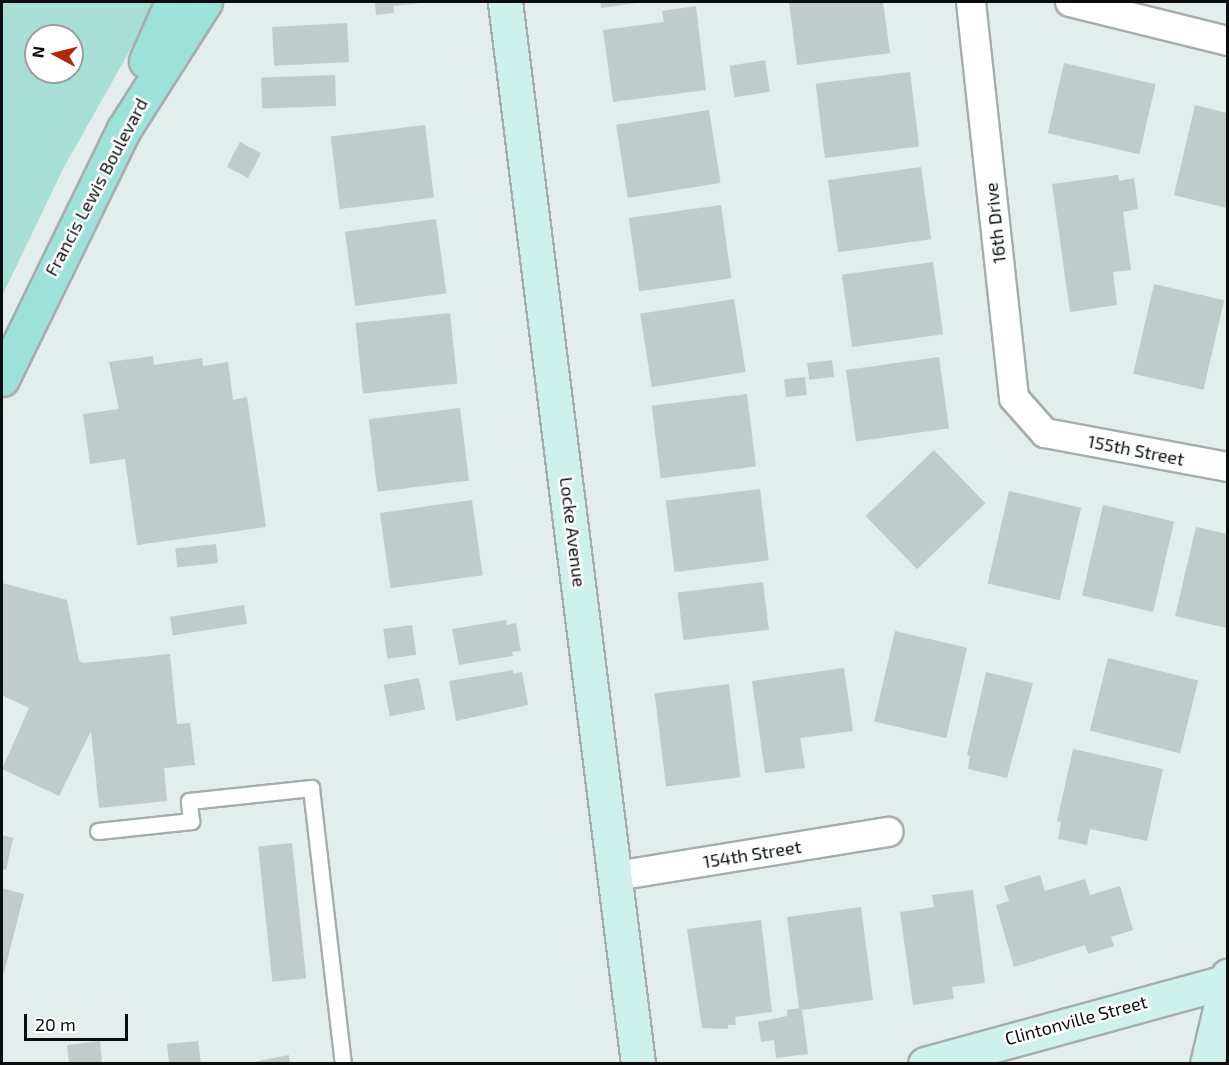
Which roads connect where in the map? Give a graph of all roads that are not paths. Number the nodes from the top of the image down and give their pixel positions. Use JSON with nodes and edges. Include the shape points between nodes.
{"nodes":[{"id":1,"x":172,"y":2,"type":"edge"},
{"id":2,"x":205,"y":2,"type":"edge"},
{"id":3,"x":505,"y":2,"type":"edge"},
{"id":4,"x":971,"y":2,"type":"edge"},
{"id":5,"x":1070,"y":2,"type":"edge"},
{"id":6,"x":1227,"y":41,"type":"edge"},
{"id":7,"x":69,"y":235,"type":"junction"},
{"id":8,"x":2,"y":379,"type":"edge"},
{"id":9,"x":1046,"y":433,"type":"joint"},
{"id":10,"x":1227,"y":467,"type":"edge"},
{"id":11,"x":98,"y":831,"type":"dead end"},
{"id":12,"x":888,"y":832,"type":"dead end"},
{"id":13,"x":616,"y":876,"type":"junction"},
{"id":14,"x":1227,"y":979,"type":"edge"},
{"id":15,"x":343,"y":1064,"type":"edge"},
{"id":16,"x":638,"y":1064,"type":"edge"},
{"id":17,"x":925,"y":1064,"type":"edge"},
{"id":18,"x":1207,"y":1064,"type":"edge"}],
"edges":[{"from":1,"to":7,"type":"main road"},
{"from":2,"to":7,"type":"main road","name":"Francis Lewis Boulevard","via":[[123,129]]},
{"from":3,"to":13,"type":"street","name":"Locke Avenue"},
{"from":4,"to":9,"type":"street","name":"16th Drive","via":[[1014,398]]},
{"from":5,"to":6,"type":"street"},
{"from":7,"to":8,"type":"main road","name":"Francis Lewis Boulevard"},
{"from":9,"to":10,"type":"street","name":"155th Street"},
{"from":11,"to":15,"type":"lane","via":[[191,820],[189,801],[311,788]]},
{"from":12,"to":13,"type":"street","name":"154th Street"},
{"from":13,"to":16,"type":"street","name":"Locke Avenue"},
{"from":14,"to":17,"type":"street","name":"Clintonville Street"},
{"from":14,"to":18,"type":"street"}]}
